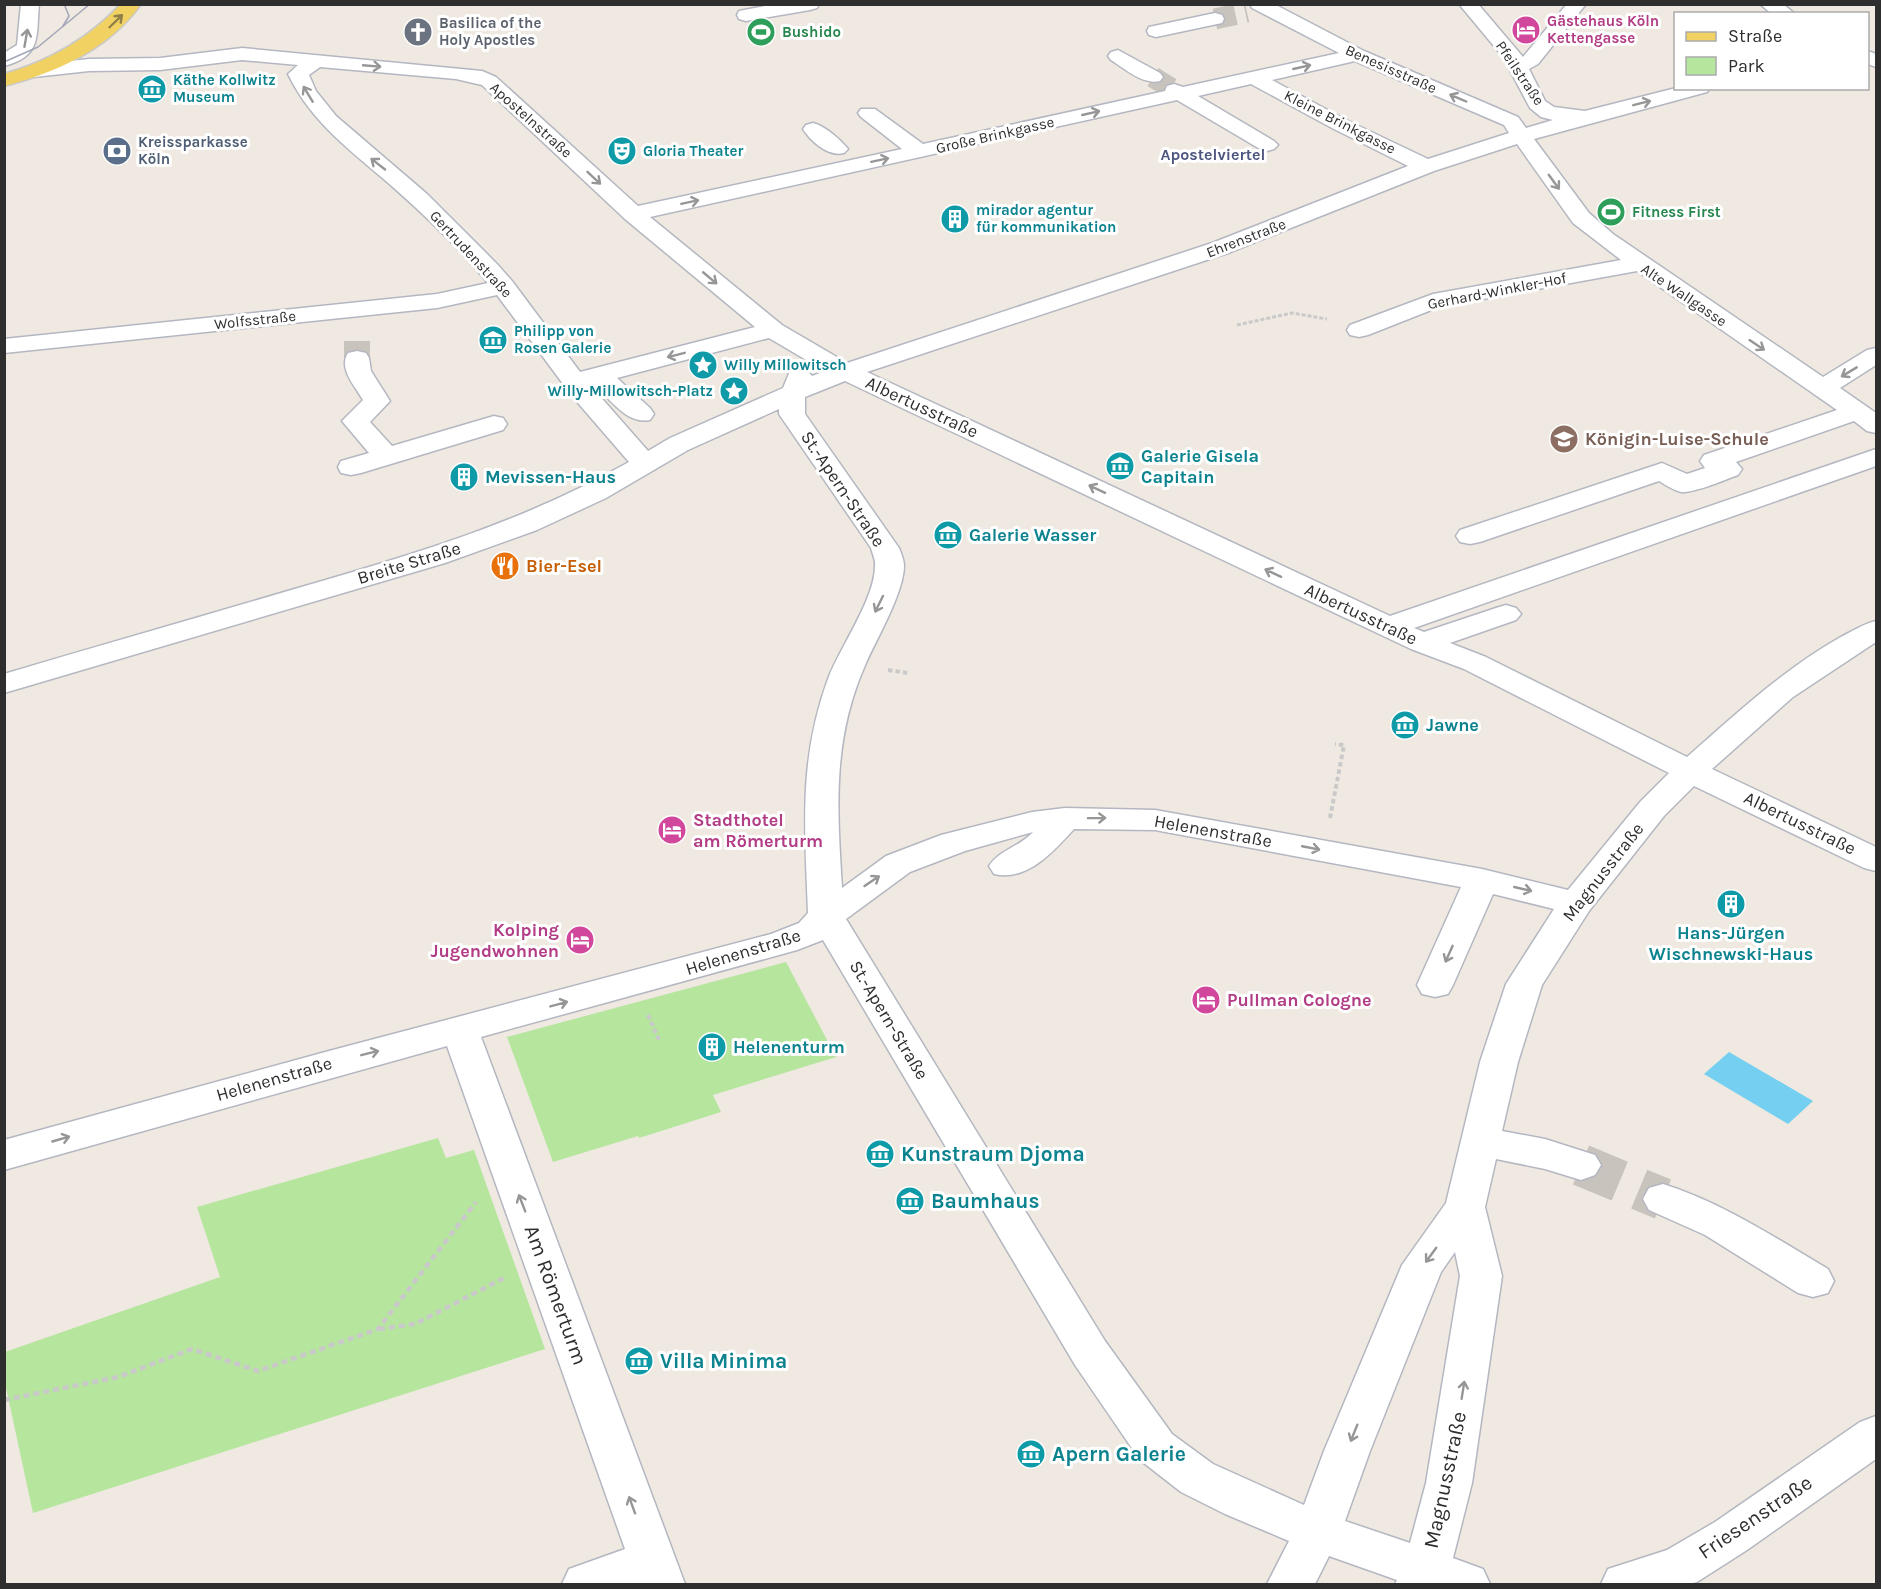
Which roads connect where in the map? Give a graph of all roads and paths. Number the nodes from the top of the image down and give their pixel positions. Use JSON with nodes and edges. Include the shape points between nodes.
{"nodes":[{"id":1,"x":30,"y":4,"type":"edge"},
{"id":2,"x":111,"y":4,"type":"edge"},
{"id":3,"x":132,"y":4,"type":"edge"},
{"id":4,"x":810,"y":4,"type":"edge"},
{"id":5,"x":1468,"y":4,"type":"edge"},
{"id":6,"x":1577,"y":4,"type":"edge"},
{"id":7,"x":1769,"y":4,"type":"edge"},
{"id":8,"x":1257,"y":8,"type":"tunnel mouth"},
{"id":9,"x":753,"y":10,"type":"edge"},
{"id":10,"x":1783,"y":12,"type":"edge"},
{"id":11,"x":1215,"y":19,"type":"tunnel mouth"},
{"id":12,"x":1156,"y":31,"type":"dead end"},
{"id":13,"x":93,"y":43,"type":"junction"},
{"id":14,"x":188,"y":52,"type":"junction"},
{"id":15,"x":1357,"y":55,"type":"junction"},
{"id":16,"x":1118,"y":56,"type":"dead end"},
{"id":17,"x":64,"y":58,"type":"junction"},
{"id":18,"x":4,"y":60,"type":"edge"},
{"id":19,"x":314,"y":62,"type":"junction"},
{"id":20,"x":1518,"y":67,"type":"junction"},
{"id":21,"x":34,"y":71,"type":"junction"},
{"id":22,"x":1153,"y":77,"type":"tunnel mouth"},
{"id":23,"x":1254,"y":78,"type":"junction"},
{"id":24,"x":4,"y":80,"type":"edge"},
{"id":25,"x":1692,"y":90,"type":"edge"},
{"id":26,"x":1178,"y":92,"type":"junction"},
{"id":27,"x":868,"y":113,"type":"dead end"},
{"id":28,"x":1548,"y":113,"type":"junction"},
{"id":29,"x":1585,"y":116,"type":"junction"},
{"id":30,"x":958,"y":122,"type":"dead end"},
{"id":31,"x":1516,"y":128,"type":"junction"},
{"id":32,"x":813,"y":129,"type":"dead end"},
{"id":33,"x":900,"y":137,"type":"junction"},
{"id":34,"x":982,"y":137,"type":"junction"},
{"id":35,"x":1267,"y":145,"type":"dead end"},
{"id":36,"x":837,"y":149,"type":"junction"},
{"id":37,"x":919,"y":151,"type":"junction"},
{"id":38,"x":1426,"y":166,"type":"junction"},
{"id":39,"x":728,"y":175,"type":"dead end"},
{"id":40,"x":633,"y":214,"type":"junction"},
{"id":41,"x":1639,"y":264,"type":"junction"},
{"id":42,"x":504,"y":286,"type":"junction"},
{"id":43,"x":356,"y":310,"type":"junction"},
{"id":44,"x":1237,"y":325,"type":"dead end"},
{"id":45,"x":773,"y":330,"type":"junction"},
{"id":46,"x":1359,"y":330,"type":"joint"},
{"id":47,"x":13,"y":349,"type":"edge"},
{"id":48,"x":1876,"y":355,"type":"edge"},
{"id":49,"x":845,"y":372,"type":"junction"},
{"id":50,"x":599,"y":375,"type":"junction"},
{"id":51,"x":574,"y":381,"type":"junction"},
{"id":52,"x":1821,"y":389,"type":"junction"},
{"id":53,"x":793,"y":393,"type":"junction"},
{"id":54,"x":641,"y":414,"type":"dead end"},
{"id":55,"x":1866,"y":418,"type":"edge"},
{"id":56,"x":494,"y":424,"type":"dead end"},
{"id":57,"x":386,"y":456,"type":"junction"},
{"id":58,"x":1876,"y":457,"type":"edge"},
{"id":59,"x":644,"y":463,"type":"junction"},
{"id":60,"x":351,"y":467,"type":"dead end"},
{"id":61,"x":1470,"y":536,"type":"dead end"},
{"id":62,"x":1506,"y":614,"type":"dead end"},
{"id":63,"x":1376,"y":621,"type":"junction"},
{"id":64,"x":1876,"y":630,"type":"edge"},
{"id":65,"x":1422,"y":643,"type":"junction"},
{"id":66,"x":4,"y":684,"type":"edge"},
{"id":67,"x":1335,"y":744,"type":"dead end"},
{"id":68,"x":1690,"y":771,"type":"junction"},
{"id":69,"x":1065,"y":818,"type":"junction"},
{"id":70,"x":1347,"y":855,"type":"junction"},
{"id":71,"x":1876,"y":860,"type":"edge"},
{"id":72,"x":1006,"y":866,"type":"dead end"},
{"id":73,"x":1482,"y":880,"type":"junction"},
{"id":74,"x":1576,"y":903,"type":"junction"},
{"id":75,"x":825,"y":916,"type":"junction"},
{"id":76,"x":1435,"y":985,"type":"dead end"},
{"id":77,"x":460,"y":1031,"type":"junction"},
{"id":78,"x":1481,"y":1142,"type":"junction"},
{"id":79,"x":4,"y":1155,"type":"edge"},
{"id":80,"x":1581,"y":1166,"type":"tunnel mouth"},
{"id":81,"x":511,"y":1175,"type":"junction"},
{"id":82,"x":1663,"y":1199,"type":"tunnel mouth"},
{"id":83,"x":1465,"y":1207,"type":"junction"},
{"id":84,"x":544,"y":1263,"type":"junction"},
{"id":85,"x":1813,"y":1281,"type":"dead end"},
{"id":86,"x":378,"y":1329,"type":"junction"},
{"id":87,"x":4,"y":1400,"type":"edge"},
{"id":88,"x":1876,"y":1435,"type":"edge"},
{"id":89,"x":1318,"y":1532,"type":"junction"},
{"id":90,"x":656,"y":1572,"type":"edge"},
{"id":91,"x":1437,"y":1580,"type":"edge"},
{"id":92,"x":586,"y":1584,"type":"edge"},
{"id":93,"x":1291,"y":1584,"type":"edge"},
{"id":94,"x":1625,"y":1584,"type":"edge"}],
"edges":[{"from":18,"to":1,"type":"street","one_way":true,"via":[[26,47]]},
{"from":2,"to":17,"type":"main road","via":[[66,43]]},
{"from":13,"to":3,"type":"main road","one_way":true},
{"from":4,"to":9,"type":"street"},
{"from":5,"to":20,"type":"street","name":"Pfeilstraße"},
{"from":6,"to":20,"type":"street","via":[[1531,60]]},
{"from":7,"to":10,"type":"street"},
{"from":8,"to":15,"type":"street","name":"Benesisstraße"},
{"from":11,"to":12,"type":"street"},
{"from":13,"to":14,"type":"street","name":"Apostelnstraße","via":[[125,57]]},
{"from":13,"to":17,"type":"main road"},
{"from":14,"to":19,"type":"street","name":"Apostelnstraße"},
{"from":14,"to":21,"type":"street","name":"Apostelnstraße","via":[[160,64]]},
{"from":23,"to":15,"type":"street","name":"Große Brinkgasse","one_way":true},
{"from":31,"to":15,"type":"street","name":"Benesisstraße","one_way":true},
{"from":16,"to":22,"type":"street"},
{"from":17,"to":21,"type":"main road"},
{"from":19,"to":40,"type":"street","name":"Apostelnstraße","one_way":true,"via":[[471,75],[489,81],[521,98]]},
{"from":42,"to":19,"type":"street","name":"Gertrudenstraße","one_way":true,"via":[[423,202],[320,113],[298,74]]},
{"from":20,"to":28,"type":"street","name":"Pfeilstraße","via":[[1537,104]]},
{"from":21,"to":24,"type":"main road"},
{"from":23,"to":26,"type":"street","name":"Große Brinkgasse"},
{"from":23,"to":38,"type":"street","name":"Kleine Brinkgasse"},
{"from":29,"to":25,"type":"street","name":"Ehrenstraße","one_way":true},
{"from":34,"to":26,"type":"street","name":"Große Brinkgasse","one_way":true,"via":[[1117,101]]},
{"from":26,"to":35,"type":"street"},
{"from":27,"to":33,"type":"street"},
{"from":28,"to":29,"type":"street","name":"Pfeilstraße"},
{"from":28,"to":31,"type":"street","name":"Ehrenstraße"},
{"from":29,"to":31,"type":"street","name":"Ehrenstraße"},
{"from":30,"to":34,"type":"street"},
{"from":31,"to":38,"type":"street","name":"Ehrenstraße"},
{"from":31,"to":41,"type":"street","name":"Alte Wallgasse","one_way":true,"via":[[1581,218]]},
{"from":32,"to":36,"type":"street"},
{"from":33,"to":36,"type":"street"},
{"from":33,"to":37,"type":"street"},
{"from":34,"to":37,"type":"street","name":"Große Brinkgasse"},
{"from":36,"to":39,"type":"street"},
{"from":40,"to":37,"type":"street","name":"Große Brinkgasse","one_way":true},
{"from":38,"to":49,"type":"street","name":"Ehrenstraße","via":[[1220,248]]},
{"from":40,"to":45,"type":"street","name":"Apostelnstraße","one_way":true},
{"from":41,"to":46,"type":"street","name":"Gerhard-Winkler-Hof","via":[[1433,301]]},
{"from":41,"to":52,"type":"street","name":"Alte Wallgasse","one_way":true},
{"from":42,"to":43,"type":"street","name":"Wolfsstraße","via":[[437,301]]},
{"from":42,"to":51,"type":"street","name":"Gertrudenstraße"},
{"from":43,"to":47,"type":"street","name":"Wolfsstraße"},
{"from":43,"to":57,"type":"street","via":[[358,370],[377,401],[355,421]]},
{"from":44,"to":46,"type":"path","via":[[1293,311]]},
{"from":45,"to":49,"type":"street","name":"Apostelnstraße"},
{"from":45,"to":50,"type":"street","one_way":true},
{"from":45,"to":53,"type":"street","name":"Apostelnstraße","via":[[801,379]]},
{"from":48,"to":52,"type":"street","one_way":true},
{"from":49,"to":53,"type":"street","name":"Ehrenstraße"},
{"from":63,"to":49,"type":"street","name":"Albertusstraße","one_way":true},
{"from":50,"to":51,"type":"street"},
{"from":50,"to":54,"type":"street"},
{"from":51,"to":59,"type":"street","name":"Gertrudenstraße"},
{"from":52,"to":55,"type":"street","name":"Alte Wallgasse"},
{"from":53,"to":59,"type":"street","name":"Breite Straße"},
{"from":53,"to":75,"type":"street","name":"St.-Apern-Straße","one_way":true,"via":[[792,414],[885,548],[890,565],[883,594],[844,678],[827,734],[820,797]]},
{"from":55,"to":61,"type":"street","via":[[1713,461],[1728,470],[1684,484],[1662,471]]},
{"from":56,"to":57,"type":"street"},
{"from":57,"to":60,"type":"street"},
{"from":58,"to":63,"type":"street"},
{"from":59,"to":66,"type":"street","name":"Breite Straße","via":[[567,507],[435,557]]},
{"from":62,"to":65,"type":"street"},
{"from":63,"to":65,"type":"street","name":"Albertusstraße"},
{"from":64,"to":68,"type":"street","name":"Magnusstraße","via":[[1782,690]]},
{"from":65,"to":68,"type":"street","name":"Albertusstraße","via":[[1475,663]]},
{"from":67,"to":70,"type":"path","via":[[1344,745],[1329,824]]},
{"from":68,"to":71,"type":"street","name":"Albertusstraße"},
{"from":68,"to":74,"type":"street","name":"Magnusstraße","via":[[1652,809]]},
{"from":69,"to":70,"type":"street","name":"Helenenstraße","one_way":true,"via":[[1155,820]]},
{"from":69,"to":72,"type":"street","via":[[1038,848]]},
{"from":75,"to":69,"type":"street","name":"Helenenstraße","one_way":true,"via":[[898,864],[998,830]]},
{"from":70,"to":73,"type":"street","name":"Helenenstraße"},
{"from":73,"to":74,"type":"street","name":"Helenenstraße","one_way":true},
{"from":73,"to":76,"type":"street","one_way":true},
{"from":74,"to":78,"type":"street","name":"Magnusstraße","via":[[1524,984]]},
{"from":77,"to":75,"type":"street","name":"Helenenstraße","one_way":true,"via":[[784,942],[812,931]]},
{"from":75,"to":89,"type":"street","name":"St.-Apern-Straße","via":[[1090,1353],[1156,1447],[1197,1478]]},
{"from":79,"to":77,"type":"street","name":"Helenenstraße","one_way":true},
{"from":77,"to":81,"type":"street","name":"Am Römerturm"},
{"from":78,"to":80,"type":"street","via":[[1545,1154]]},
{"from":78,"to":83,"type":"street","name":"Magnusstraße"},
{"from":84,"to":81,"type":"street","name":"Am Römerturm","one_way":true},
{"from":81,"to":86,"type":"path","via":[[487,1187]]},
{"from":82,"to":85,"type":"street","via":[[1700,1214]]},
{"from":83,"to":89,"type":"street","name":"Magnusstraße","one_way":true,"via":[[1424,1265]]},
{"from":91,"to":83,"type":"street","name":"Magnusstraße","one_way":true,"via":[[1481,1276]]},
{"from":84,"to":86,"type":"path","via":[[516,1272],[415,1324]]},
{"from":90,"to":84,"type":"street","name":"Am Römerturm","one_way":true},
{"from":86,"to":87,"type":"path","via":[[258,1371],[192,1349],[118,1377]]},
{"from":88,"to":94,"type":"street","name":"Friesenstraße","via":[[1721,1527],[1680,1567]]},
{"from":89,"to":91,"type":"street","name":"Magnusstraße"},
{"from":89,"to":93,"type":"street"},
{"from":90,"to":92,"type":"street","name":"Am Römerturm"}]}
